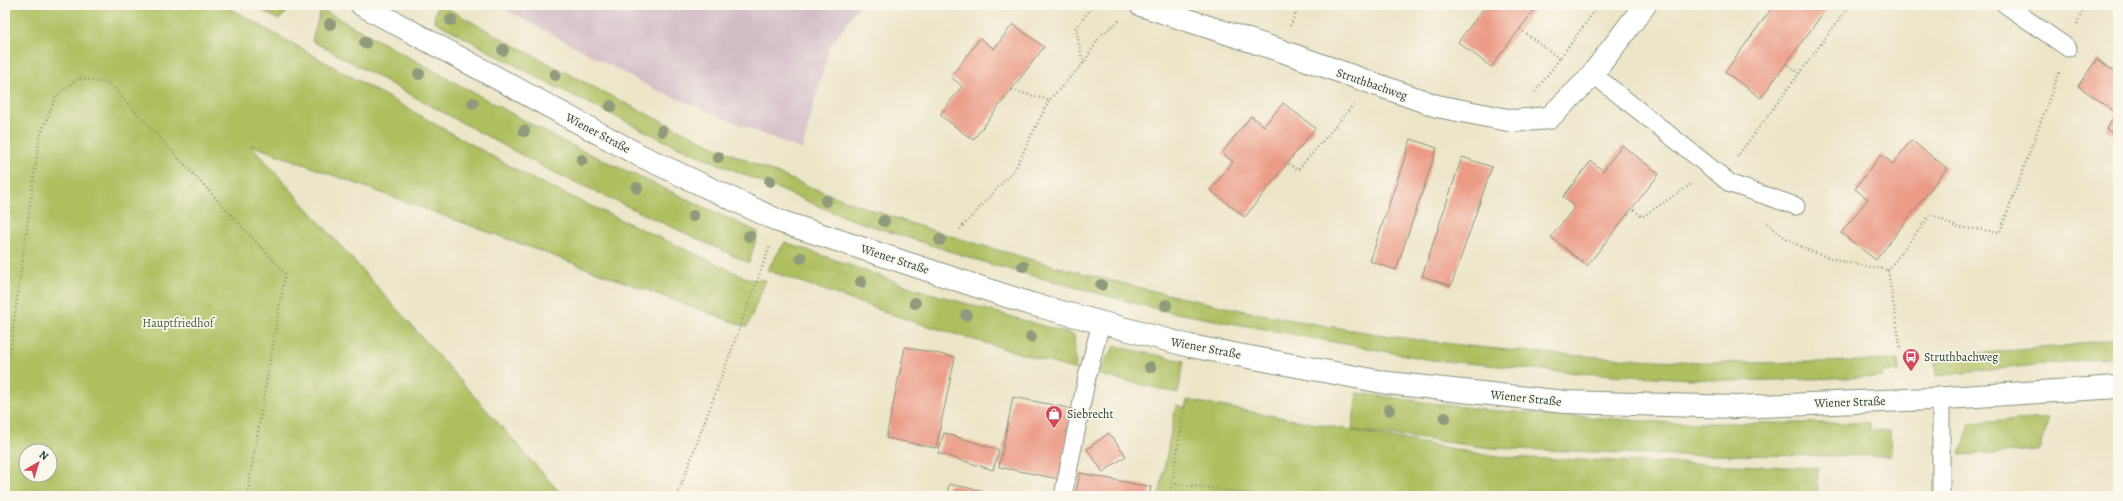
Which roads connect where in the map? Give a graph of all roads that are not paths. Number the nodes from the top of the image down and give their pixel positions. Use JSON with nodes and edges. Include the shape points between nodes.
{"nodes":[{"id":1,"x":362,"y":5,"type":"edge"},
{"id":2,"x":1141,"y":5,"type":"edge"},
{"id":3,"x":1644,"y":5,"type":"edge"},
{"id":4,"x":2006,"y":5,"type":"edge"},
{"id":5,"x":2068,"y":48,"type":"road end"},
{"id":6,"x":1593,"y":74,"type":"junction"},
{"id":7,"x":1796,"y":206,"type":"dead end"},
{"id":8,"x":1101,"y":323,"type":"junction"},
{"id":9,"x":2118,"y":388,"type":"edge"},
{"id":10,"x":1941,"y":398,"type":"junction"},
{"id":11,"x":1063,"y":496,"type":"edge"},
{"id":12,"x":1942,"y":496,"type":"edge"}],
"edges":[{"from":1,"to":8,"type":"main road","name":"Wiener Straße","via":[[640,155],[779,221],[1031,304]]},
{"from":2,"to":6,"type":"main road","name":"Struthbachweg","via":[[1437,106],[1513,121],[1550,118]]},
{"from":3,"to":6,"type":"main road","name":"Struthbachweg"},
{"from":4,"to":5,"type":"lane"},
{"from":6,"to":7,"type":"lane","via":[[1731,184]]},
{"from":8,"to":10,"type":"main road","name":"Wiener Straße","via":[[1190,346],[1388,383],[1565,402],[1736,407]]},
{"from":8,"to":11,"type":"lane","via":[[1087,377]]},
{"from":9,"to":10,"type":"main road","name":"Wiener Straße"},
{"from":10,"to":12,"type":"lane"}]}
